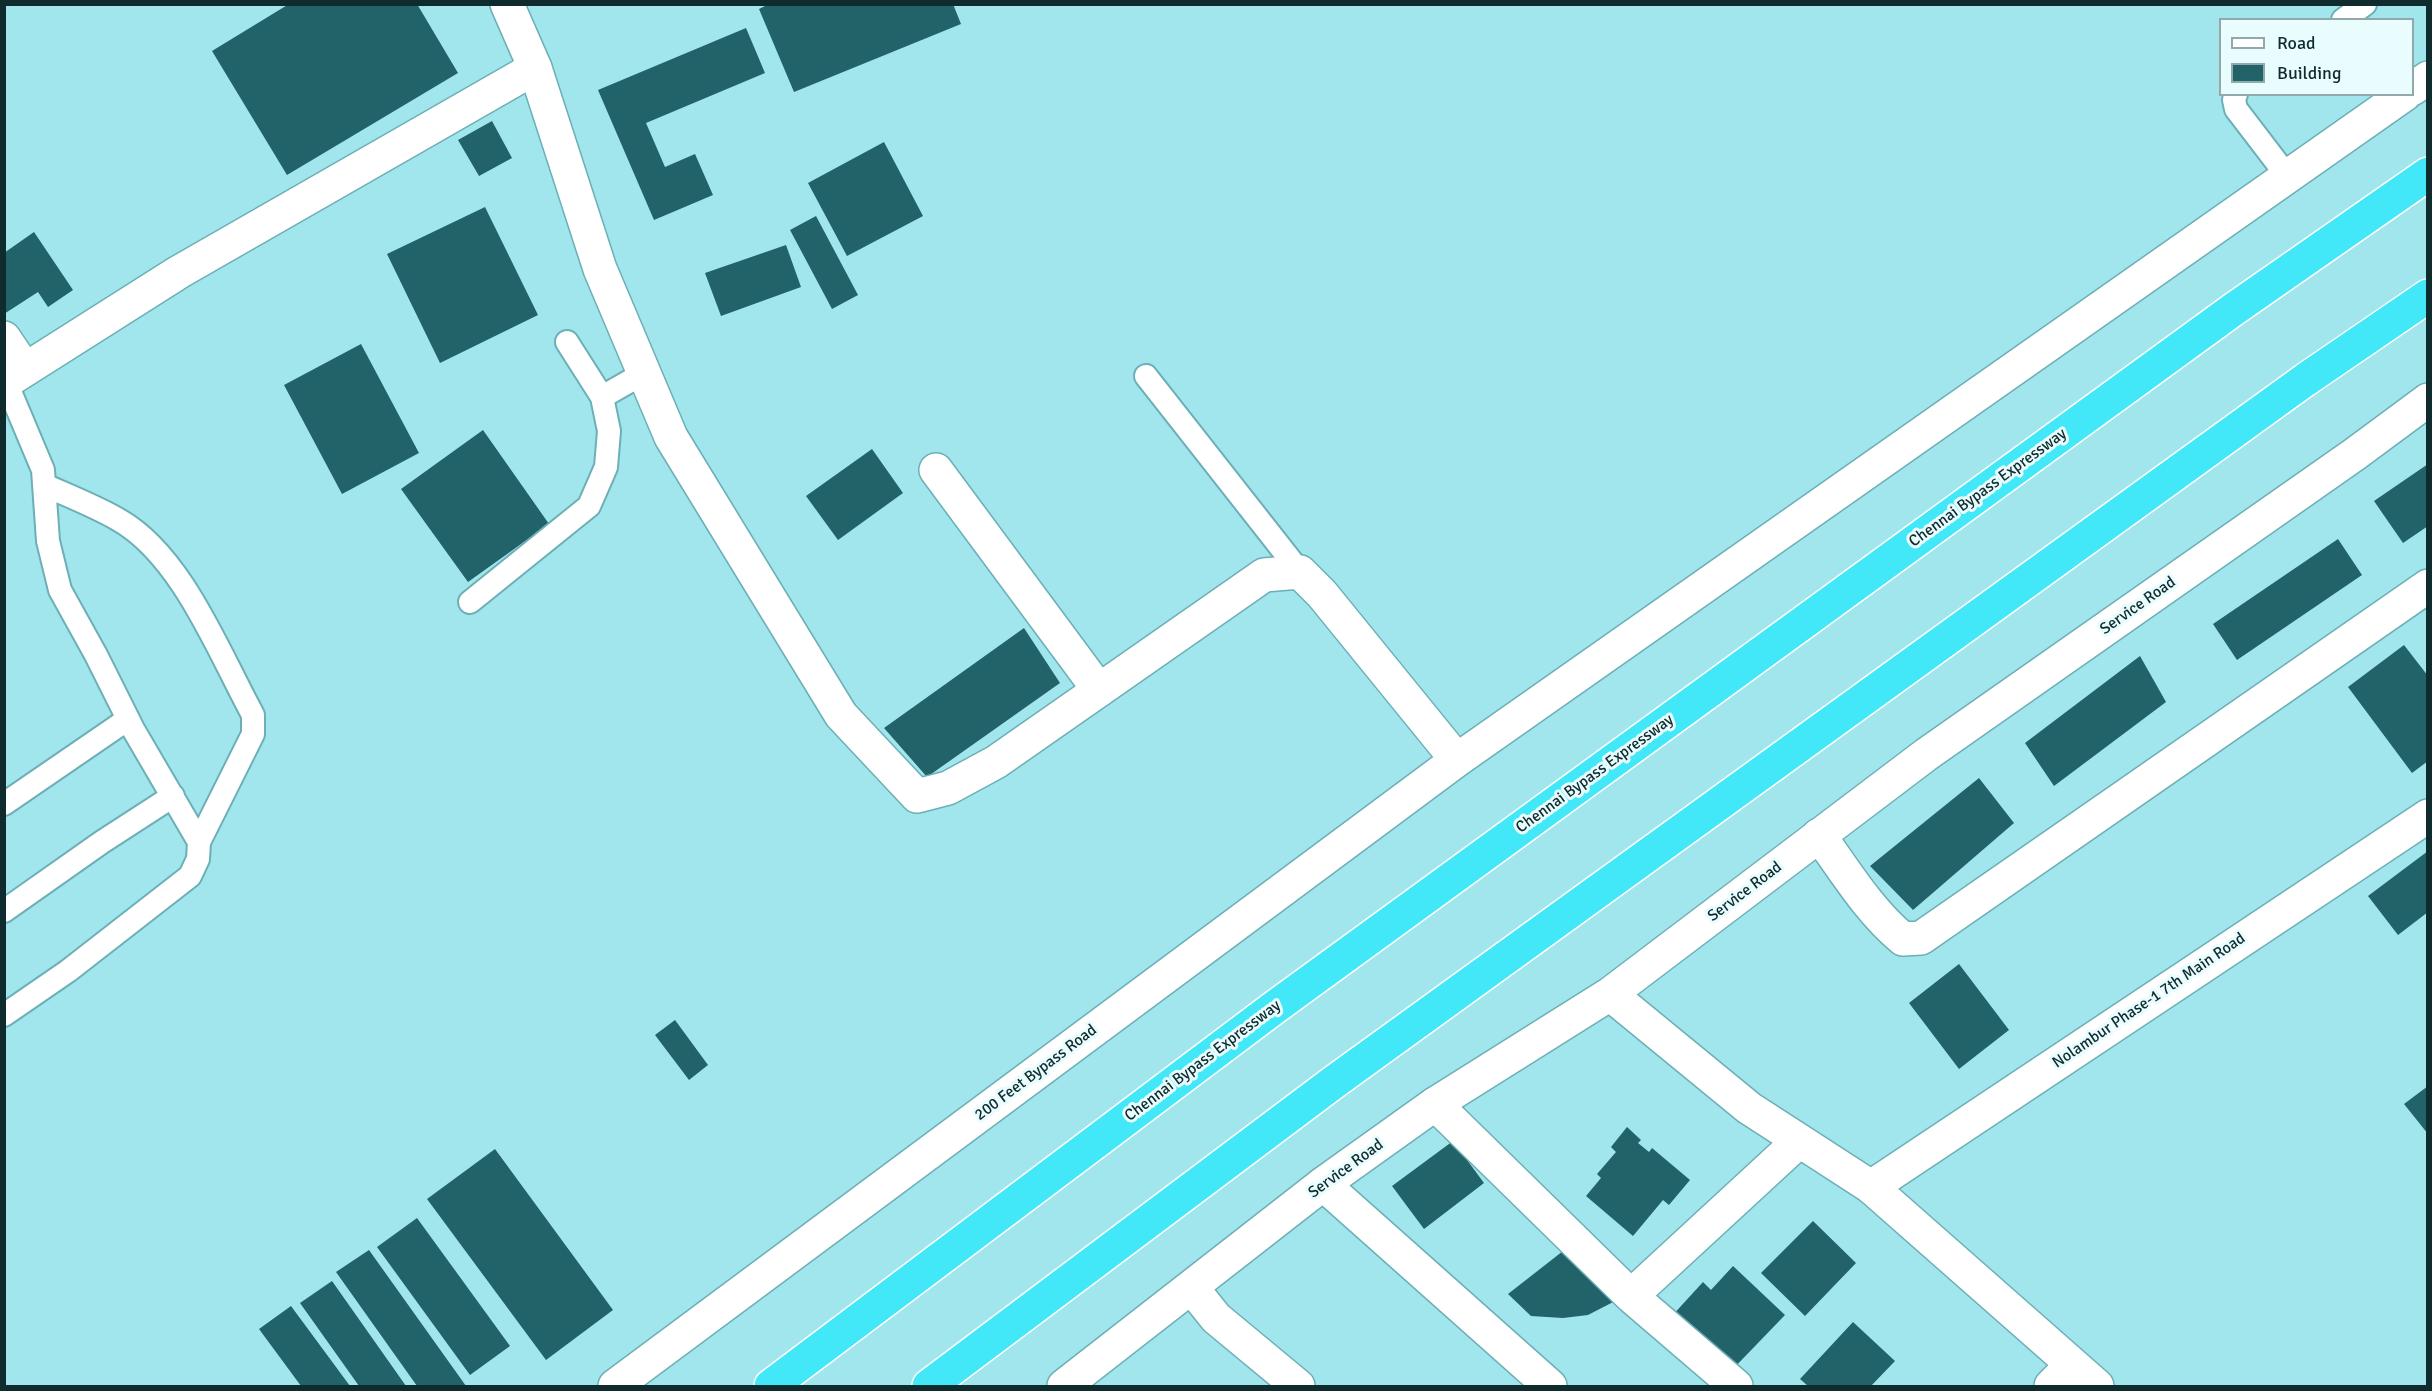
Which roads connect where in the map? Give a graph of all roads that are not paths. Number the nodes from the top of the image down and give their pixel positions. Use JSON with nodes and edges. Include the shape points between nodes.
{"nodes":[{"id":1,"x":507,"y":4,"type":"edge"},
{"id":2,"x":2365,"y":4,"type":"edge"},
{"id":3,"x":2346,"y":18,"type":"edge"},
{"id":4,"x":535,"y":68,"type":"junction"},
{"id":5,"x":2427,"y":78,"type":"edge"},
{"id":6,"x":2414,"y":88,"type":"edge"},
{"id":7,"x":2235,"y":96,"type":"edge"},
{"id":8,"x":2402,"y":96,"type":"edge"},
{"id":9,"x":2427,"y":174,"type":"edge"},
{"id":10,"x":2288,"y":177,"type":"junction"},
{"id":11,"x":2427,"y":296,"type":"edge"},
{"id":12,"x":4,"y":338,"type":"edge"},
{"id":13,"x":567,"y":342,"type":"dead end"},
{"id":14,"x":644,"y":374,"type":"junction"},
{"id":15,"x":1146,"y":376,"type":"dead end"},
{"id":16,"x":12,"y":378,"type":"edge"},
{"id":17,"x":602,"y":397,"type":"junction"},
{"id":18,"x":2427,"y":400,"type":"edge"},
{"id":19,"x":936,"y":470,"type":"dead end"},
{"id":20,"x":44,"y":485,"type":"junction"},
{"id":21,"x":1300,"y":572,"type":"junction"},
{"id":22,"x":2427,"y":586,"type":"edge"},
{"id":23,"x":470,"y":602,"type":"dead end"},
{"id":24,"x":1099,"y":690,"type":"junction"},
{"id":25,"x":128,"y":720,"type":"junction"},
{"id":26,"x":1457,"y":759,"type":"junction"},
{"id":27,"x":173,"y":796,"type":"junction"},
{"id":28,"x":4,"y":804,"type":"edge"},
{"id":29,"x":2427,"y":816,"type":"edge"},
{"id":30,"x":1819,"y":836,"type":"junction"},
{"id":31,"x":199,"y":842,"type":"junction"},
{"id":32,"x":4,"y":911,"type":"edge"},
{"id":33,"x":1610,"y":994,"type":"junction"},
{"id":34,"x":4,"y":1015,"type":"edge"},
{"id":35,"x":1435,"y":1104,"type":"junction"},
{"id":36,"x":1799,"y":1141,"type":"junction"},
{"id":37,"x":1323,"y":1184,"type":"junction"},
{"id":38,"x":1871,"y":1187,"type":"junction"},
{"id":39,"x":1192,"y":1288,"type":"junction"},
{"id":40,"x":1631,"y":1296,"type":"junction"},
{"id":41,"x":2062,"y":1376,"type":"edge"},
{"id":42,"x":615,"y":1386,"type":"edge"},
{"id":43,"x":771,"y":1386,"type":"edge"},
{"id":44,"x":929,"y":1386,"type":"edge"},
{"id":45,"x":1065,"y":1386,"type":"edge"},
{"id":46,"x":1298,"y":1386,"type":"edge"},
{"id":47,"x":1550,"y":1386,"type":"edge"},
{"id":48,"x":1736,"y":1386,"type":"edge"},
{"id":49,"x":2097,"y":1386,"type":"edge"}],
"edges":[{"from":1,"to":4,"type":"street"},
{"from":2,"to":3,"type":"lane"},
{"from":4,"to":14,"type":"street","via":[[600,270]]},
{"from":4,"to":16,"type":"street","via":[[179,272]]},
{"from":5,"to":6,"type":"street"},
{"from":7,"to":10,"type":"lane","via":[[2236,109]]},
{"from":8,"to":10,"type":"street","name":"200 Feet Bypass Road"},
{"from":9,"to":43,"type":"highway","name":"Chennai Bypass Expressway","via":[[2234,309],[1284,1000]]},
{"from":10,"to":26,"type":"street","name":"200 Feet Bypass Road"},
{"from":11,"to":44,"type":"highway","via":[[2305,380],[1334,1082]]},
{"from":12,"to":16,"type":"street"},
{"from":13,"to":17,"type":"lane"},
{"from":14,"to":17,"type":"lane"},
{"from":14,"to":24,"type":"street","via":[[671,437],[841,715],[917,796],[948,788],[996,762]]},
{"from":15,"to":21,"type":"lane"},
{"from":16,"to":20,"type":"lane","via":[[43,470]]},
{"from":17,"to":23,"type":"lane","via":[[609,431],[606,467],[589,506]]},
{"from":18,"to":30,"type":"street","name":"Service Road","via":[[1927,754]]},
{"from":19,"to":24,"type":"street"},
{"from":20,"to":25,"type":"lane","via":[[48,541],[60,590]]},
{"from":20,"to":31,"type":"lane","via":[[121,520],[146,540],[174,571],[197,608],[253,715],[253,734]]},
{"from":21,"to":24,"type":"street","via":[[1264,575]]},
{"from":21,"to":26,"type":"street"},
{"from":22,"to":30,"type":"street","via":[[1921,938],[1903,939],[1891,929]]},
{"from":25,"to":27,"type":"lane"},
{"from":25,"to":28,"type":"lane"},
{"from":26,"to":42,"type":"street","name":"200 Feet Bypass Road"},
{"from":27,"to":31,"type":"lane"},
{"from":27,"to":32,"type":"lane"},
{"from":29,"to":38,"type":"street","name":"Nolambur Phase-1 7th Main Road"},
{"from":30,"to":33,"type":"street","name":"Service Road"},
{"from":31,"to":34,"type":"lane","via":[[198,859],[190,876],[68,971]]},
{"from":33,"to":35,"type":"street","name":"Service Road"},
{"from":33,"to":36,"type":"street","via":[[1749,1108]]},
{"from":35,"to":37,"type":"street","name":"Service Road"},
{"from":35,"to":40,"type":"street"},
{"from":36,"to":38,"type":"street"},
{"from":36,"to":40,"type":"street"},
{"from":37,"to":39,"type":"street","name":"Service Road"},
{"from":37,"to":47,"type":"street"},
{"from":38,"to":41,"type":"street"},
{"from":39,"to":45,"type":"street","name":"Service Road"},
{"from":39,"to":46,"type":"street","via":[[1216,1318]]},
{"from":40,"to":48,"type":"street"},
{"from":41,"to":49,"type":"street"}]}
